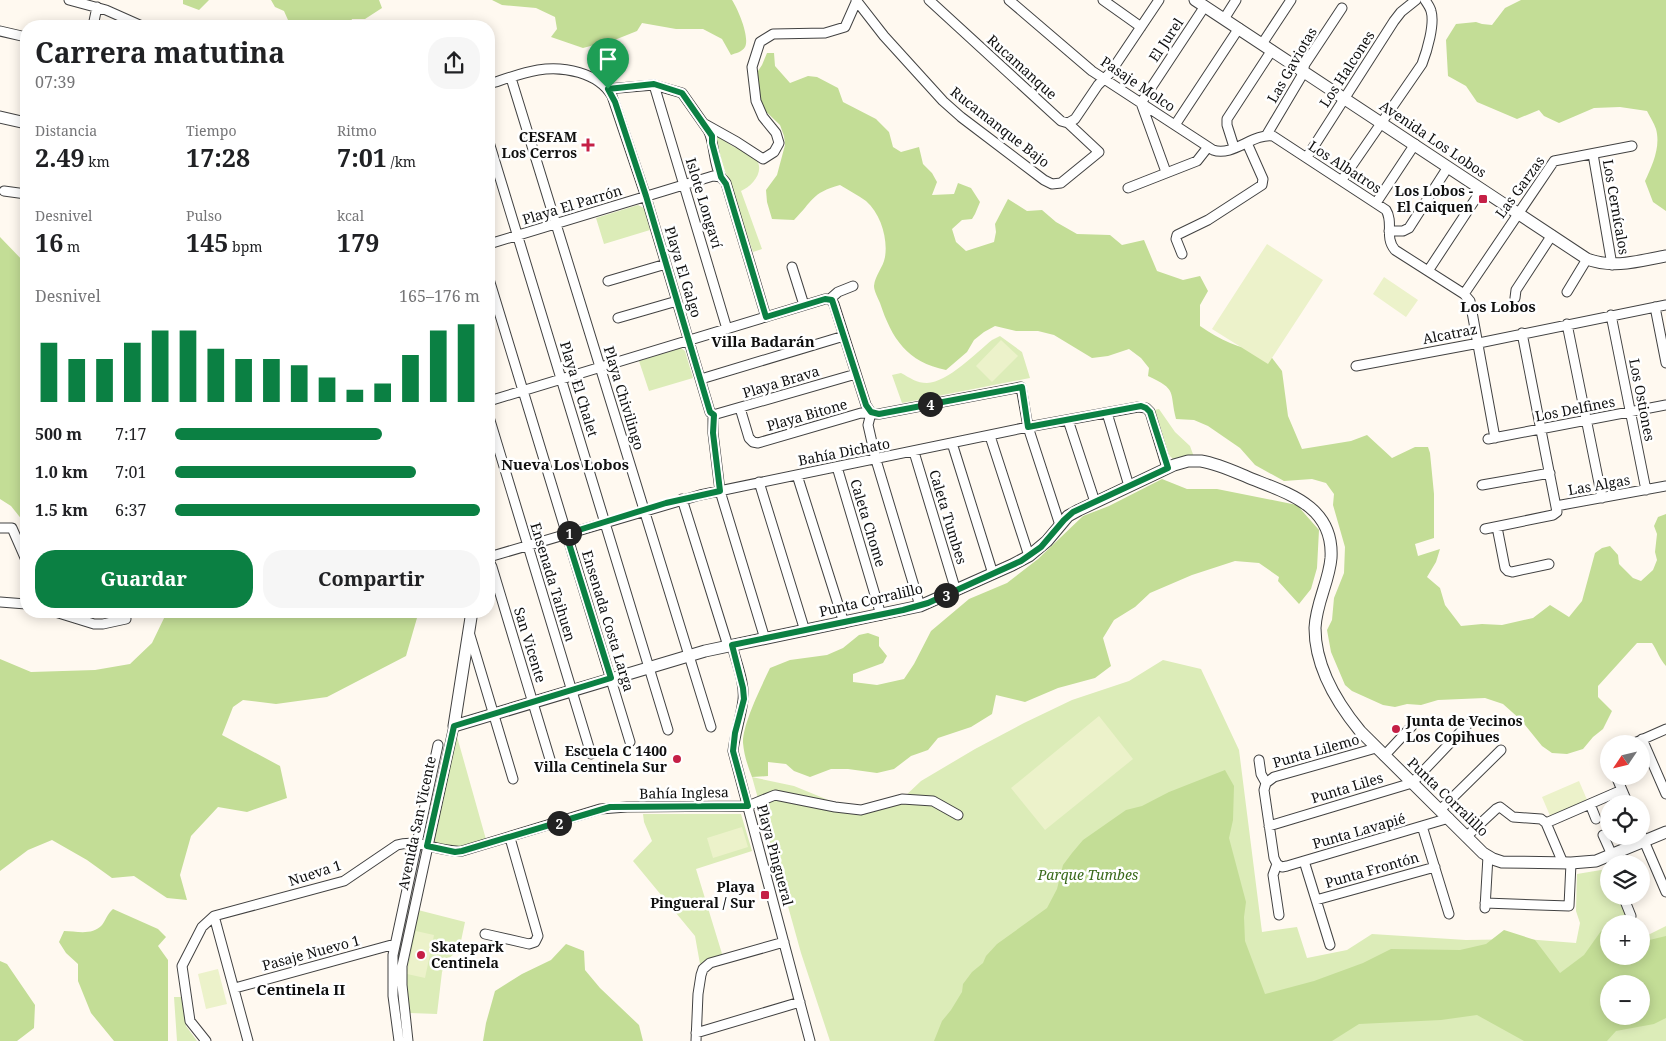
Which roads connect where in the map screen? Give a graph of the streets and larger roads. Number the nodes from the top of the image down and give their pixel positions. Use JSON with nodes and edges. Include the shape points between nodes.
{"nodes":[{"id":1,"x":69,"y":0,"type":"edge"},
{"id":2,"x":856,"y":0,"type":"edge"},
{"id":3,"x":929,"y":0,"type":"edge"},
{"id":4,"x":1010,"y":0,"type":"edge"},
{"id":5,"x":1103,"y":0,"type":"edge"},
{"id":6,"x":1159,"y":0,"type":"edge"},
{"id":7,"x":1236,"y":0,"type":"edge"},
{"id":8,"x":1291,"y":0,"type":"edge"},
{"id":9,"x":1416,"y":0,"type":"edge"},
{"id":10,"x":1425,"y":0,"type":"edge"},
{"id":11,"x":1200,"y":3,"type":"edge"},
{"id":12,"x":97,"y":7,"type":"junction"},
{"id":13,"x":1342,"y":8,"type":"dead end"},
{"id":14,"x":1224,"y":19,"type":"junction"},
{"id":15,"x":94,"y":20,"type":"edge"},
{"id":16,"x":130,"y":20,"type":"edge"},
{"id":17,"x":1141,"y":27,"type":"junction"},
{"id":18,"x":1238,"y":28,"type":"junction"},
{"id":19,"x":0,"y":31,"type":"edge"},
{"id":20,"x":20,"y":36,"type":"edge"},
{"id":21,"x":1262,"y":44,"type":"junction"},
{"id":22,"x":1272,"y":50,"type":"junction"},
{"id":23,"x":1303,"y":71,"type":"junction"},
{"id":24,"x":510,"y":78,"type":"junction"},
{"id":25,"x":1105,"y":79,"type":"junction"},
{"id":26,"x":495,"y":82,"type":"edge"},
{"id":27,"x":654,"y":84,"type":"junction"},
{"id":28,"x":608,"y":89,"type":"junction"},
{"id":29,"x":1346,"y":98,"type":"junction"},
{"id":30,"x":1140,"y":103,"type":"junction"},
{"id":31,"x":0,"y":117,"type":"edge"},
{"id":32,"x":20,"y":122,"type":"edge"},
{"id":33,"x":1382,"y":122,"type":"junction"},
{"id":34,"x":703,"y":123,"type":"junction"},
{"id":35,"x":1068,"y":123,"type":"junction"},
{"id":36,"x":1175,"y":125,"type":"junction"},
{"id":37,"x":1266,"y":136,"type":"junction"},
{"id":38,"x":1247,"y":142,"type":"junction"},
{"id":39,"x":1415,"y":144,"type":"junction"},
{"id":40,"x":1632,"y":146,"type":"dead end"},
{"id":41,"x":1208,"y":147,"type":"junction"},
{"id":42,"x":1234,"y":147,"type":"junction"},
{"id":43,"x":1099,"y":152,"type":"joint"},
{"id":44,"x":1593,"y":154,"type":"junction"},
{"id":45,"x":1307,"y":158,"type":"junction"},
{"id":46,"x":495,"y":162,"type":"edge"},
{"id":47,"x":1448,"y":167,"type":"junction"},
{"id":48,"x":1166,"y":172,"type":"junction"},
{"id":49,"x":721,"y":177,"type":"junction"},
{"id":50,"x":1342,"y":180,"type":"junction"},
{"id":51,"x":684,"y":185,"type":"junction"},
{"id":52,"x":1128,"y":188,"type":"dead end"},
{"id":53,"x":1482,"y":189,"type":"junction"},
{"id":54,"x":4,"y":191,"type":"dead end"},
{"id":55,"x":20,"y":193,"type":"edge"},
{"id":56,"x":646,"y":196,"type":"junction"},
{"id":57,"x":1376,"y":203,"type":"junction"},
{"id":58,"x":1518,"y":214,"type":"junction"},
{"id":59,"x":556,"y":224,"type":"junction"},
{"id":60,"x":1389,"y":231,"type":"junction"},
{"id":61,"x":517,"y":236,"type":"junction"},
{"id":62,"x":1552,"y":236,"type":"junction"},
{"id":63,"x":495,"y":242,"type":"edge"},
{"id":64,"x":1182,"y":254,"type":"dead end"},
{"id":65,"x":1666,"y":256,"type":"edge"},
{"id":66,"x":1587,"y":259,"type":"junction"},
{"id":67,"x":666,"y":264,"type":"junction"},
{"id":68,"x":1612,"y":265,"type":"junction"},
{"id":69,"x":792,"y":267,"type":"dead end"},
{"id":70,"x":1428,"y":271,"type":"junction"},
{"id":71,"x":608,"y":281,"type":"dead end"},
{"id":72,"x":853,"y":286,"type":"dead end"},
{"id":73,"x":1567,"y":292,"type":"dead end"},
{"id":74,"x":1464,"y":294,"type":"junction"},
{"id":75,"x":1515,"y":298,"type":"dead end"},
{"id":76,"x":495,"y":299,"type":"edge"},
{"id":77,"x":830,"y":299,"type":"junction"},
{"id":78,"x":677,"y":301,"type":"junction"},
{"id":79,"x":804,"y":305,"type":"junction"},
{"id":80,"x":1666,"y":305,"type":"edge"},
{"id":81,"x":1655,"y":307,"type":"junction"},
{"id":82,"x":1611,"y":316,"type":"junction"},
{"id":83,"x":766,"y":317,"type":"junction"},
{"id":84,"x":618,"y":318,"type":"dead end"},
{"id":85,"x":1567,"y":324,"type":"junction"},
{"id":86,"x":727,"y":329,"type":"junction"},
{"id":87,"x":1522,"y":333,"type":"junction"},
{"id":88,"x":844,"y":336,"type":"junction"},
{"id":89,"x":689,"y":340,"type":"junction"},
{"id":90,"x":1479,"y":343,"type":"junction"},
{"id":91,"x":1666,"y":363,"type":"edge"},
{"id":92,"x":1356,"y":366,"type":"dead end"},
{"id":93,"x":600,"y":368,"type":"junction"},
{"id":94,"x":856,"y":374,"type":"junction"},
{"id":95,"x":701,"y":378,"type":"junction"},
{"id":96,"x":561,"y":379,"type":"junction"},
{"id":97,"x":523,"y":391,"type":"junction"},
{"id":98,"x":495,"y":399,"type":"edge"},
{"id":99,"x":1666,"y":405,"type":"edge"},
{"id":100,"x":740,"y":408,"type":"junction"},
{"id":101,"x":871,"y":412,"type":"junction"},
{"id":102,"x":1631,"y":412,"type":"junction"},
{"id":103,"x":1107,"y":413,"type":"junction"},
{"id":104,"x":714,"y":415,"type":"junction"},
{"id":105,"x":1068,"y":420,"type":"junction"},
{"id":106,"x":1586,"y":421,"type":"junction"},
{"id":107,"x":1028,"y":427,"type":"junction"},
{"id":108,"x":1541,"y":429,"type":"junction"},
{"id":109,"x":990,"y":436,"type":"junction"},
{"id":110,"x":495,"y":437,"type":"edge"},
{"id":111,"x":952,"y":443,"type":"junction"},
{"id":112,"x":914,"y":452,"type":"junction"},
{"id":113,"x":876,"y":460,"type":"junction"},
{"id":114,"x":837,"y":467,"type":"junction"},
{"id":115,"x":1168,"y":468,"type":"junction"},
{"id":116,"x":1550,"y":473,"type":"junction"},
{"id":117,"x":796,"y":475,"type":"junction"},
{"id":118,"x":759,"y":482,"type":"junction"},
{"id":119,"x":1482,"y":485,"type":"dead end"},
{"id":120,"x":1129,"y":486,"type":"junction"},
{"id":121,"x":1666,"y":486,"type":"edge"},
{"id":122,"x":1646,"y":490,"type":"junction"},
{"id":123,"x":720,"y":491,"type":"junction"},
{"id":124,"x":1602,"y":498,"type":"junction"},
{"id":125,"x":682,"y":499,"type":"junction"},
{"id":126,"x":1095,"y":502,"type":"junction"},
{"id":127,"x":1556,"y":506,"type":"junction"},
{"id":128,"x":644,"y":510,"type":"junction"},
{"id":129,"x":605,"y":522,"type":"junction"},
{"id":130,"x":1060,"y":525,"type":"junction"},
{"id":131,"x":1497,"y":527,"type":"junction"},
{"id":132,"x":0,"y":528,"type":"edge"},
{"id":133,"x":1485,"y":529,"type":"dead end"},
{"id":134,"x":566,"y":534,"type":"junction"},
{"id":135,"x":20,"y":546,"type":"edge"},
{"id":136,"x":528,"y":546,"type":"junction"},
{"id":137,"x":495,"y":555,"type":"edge"},
{"id":138,"x":1028,"y":556,"type":"junction"},
{"id":139,"x":1549,"y":564,"type":"dead end"},
{"id":140,"x":993,"y":574,"type":"junction"},
{"id":141,"x":495,"y":577,"type":"edge"},
{"id":142,"x":956,"y":591,"type":"junction"},
{"id":143,"x":0,"y":602,"type":"edge"},
{"id":144,"x":20,"y":604,"type":"edge"},
{"id":145,"x":920,"y":606,"type":"junction"},
{"id":146,"x":881,"y":615,"type":"junction"},
{"id":147,"x":75,"y":618,"type":"edge"},
{"id":148,"x":471,"y":618,"type":"edge"},
{"id":149,"x":126,"y":619,"type":"dead end"},
{"id":150,"x":844,"y":623,"type":"junction"},
{"id":151,"x":469,"y":629,"type":"junction"},
{"id":152,"x":805,"y":631,"type":"junction"},
{"id":153,"x":766,"y":639,"type":"junction"},
{"id":154,"x":730,"y":646,"type":"junction"},
{"id":155,"x":689,"y":655,"type":"junction"},
{"id":156,"x":649,"y":667,"type":"junction"},
{"id":157,"x":611,"y":678,"type":"junction"},
{"id":158,"x":571,"y":690,"type":"junction"},
{"id":159,"x":533,"y":702,"type":"junction"},
{"id":160,"x":494,"y":713,"type":"junction"},
{"id":161,"x":1468,"y":724,"type":"dead end"},
{"id":162,"x":454,"y":726,"type":"junction"},
{"id":163,"x":1412,"y":726,"type":"dead end"},
{"id":164,"x":711,"y":727,"type":"dead end"},
{"id":165,"x":1666,"y":729,"type":"edge"},
{"id":166,"x":668,"y":730,"type":"dead end"},
{"id":167,"x":1650,"y":736,"type":"edge"},
{"id":168,"x":630,"y":742,"type":"dead end"},
{"id":169,"x":438,"y":745,"type":"dead end"},
{"id":170,"x":1501,"y":750,"type":"dead end"},
{"id":171,"x":1380,"y":752,"type":"junction"},
{"id":172,"x":591,"y":754,"type":"dead end"},
{"id":173,"x":1650,"y":757,"type":"edge"},
{"id":174,"x":1259,"y":760,"type":"dead end"},
{"id":175,"x":552,"y":766,"type":"dead end"},
{"id":176,"x":513,"y":779,"type":"dead end"},
{"id":177,"x":1266,"y":783,"type":"junction"},
{"id":178,"x":1412,"y":783,"type":"junction"},
{"id":179,"x":1620,"y":785,"type":"edge"},
{"id":180,"x":1622,"y":790,"type":"junction"},
{"id":181,"x":1666,"y":794,"type":"edge"},
{"id":182,"x":1624,"y":795,"type":"edge"},
{"id":183,"x":1590,"y":804,"type":"junction"},
{"id":184,"x":748,"y":806,"type":"junction"},
{"id":185,"x":1444,"y":814,"type":"junction"},
{"id":186,"x":958,"y":815,"type":"dead end"},
{"id":187,"x":1596,"y":819,"type":"dead end"},
{"id":188,"x":1546,"y":823,"type":"junction"},
{"id":189,"x":1269,"y":826,"type":"junction"},
{"id":190,"x":1422,"y":826,"type":"junction"},
{"id":191,"x":1666,"y":832,"type":"edge"},
{"id":192,"x":1467,"y":836,"type":"junction"},
{"id":193,"x":1650,"y":836,"type":"edge"},
{"id":194,"x":510,"y":838,"type":"junction"},
{"id":195,"x":417,"y":844,"type":"junction"},
{"id":196,"x":1632,"y":845,"type":"edge"},
{"id":197,"x":1646,"y":845,"type":"edge"},
{"id":198,"x":427,"y":846,"type":"junction"},
{"id":199,"x":1617,"y":855,"type":"edge"},
{"id":200,"x":1488,"y":856,"type":"junction"},
{"id":201,"x":1304,"y":861,"type":"junction"},
{"id":202,"x":1600,"y":861,"type":"edge"},
{"id":203,"x":1567,"y":863,"type":"junction"},
{"id":204,"x":1277,"y":864,"type":"junction"},
{"id":205,"x":1434,"y":867,"type":"junction"},
{"id":206,"x":1664,"y":880,"type":"edge"},
{"id":207,"x":1666,"y":892,"type":"edge"},
{"id":208,"x":1316,"y":900,"type":"junction"},
{"id":209,"x":1449,"y":914,"type":"dead end"},
{"id":210,"x":1279,"y":915,"type":"dead end"},
{"id":211,"x":214,"y":916,"type":"junction"},
{"id":212,"x":485,"y":934,"type":"dead end"},
{"id":213,"x":784,"y":942,"type":"junction"},
{"id":214,"x":395,"y":944,"type":"junction"},
{"id":215,"x":1330,"y":945,"type":"dead end"},
{"id":216,"x":235,"y":988,"type":"junction"},
{"id":217,"x":800,"y":1002,"type":"junction"},
{"id":218,"x":696,"y":1037,"type":"edge"},
{"id":219,"x":206,"y":1041,"type":"edge"},
{"id":220,"x":248,"y":1041,"type":"edge"},
{"id":221,"x":399,"y":1041,"type":"edge"},
{"id":222,"x":408,"y":1041,"type":"edge"},
{"id":223,"x":810,"y":1041,"type":"edge"}],
"edges":[{"from":1,"to":12,"type":"street"},
{"from":2,"to":34,"type":"street","via":[[845,27],[825,33],[773,34],[760,42],[752,67],[756,102],[776,133],[779,144],[774,152],[763,159]]},
{"from":2,"to":43,"type":"street","name":"Rucamanque Bajo","via":[[948,106],[1044,180],[1055,184],[1064,182]]},
{"from":3,"to":35,"type":"street","name":"Rucamanque","via":[[1061,121]]},
{"from":4,"to":25,"type":"street","name":"Pasaje Molco"},
{"from":5,"to":17,"type":"street"},
{"from":6,"to":17,"type":"street"},
{"from":7,"to":14,"type":"street"},
{"from":8,"to":21,"type":"street"},
{"from":9,"to":29,"type":"street","name":"Los Halcones","via":[[1398,17]]},
{"from":10,"to":33,"type":"street","via":[[1432,17],[1426,54]]},
{"from":11,"to":14,"type":"street","name":"Avenida Los Lobos"},
{"from":11,"to":30,"type":"street","name":"El Jurel"},
{"from":12,"to":15,"type":"street"},
{"from":12,"to":16,"type":"street"},
{"from":13,"to":23,"type":"street","name":"Las Gaviotas"},
{"from":14,"to":18,"type":"street","name":"Avenida Los Lobos"},
{"from":17,"to":25,"type":"street"},
{"from":18,"to":21,"type":"street","name":"Avenida Los Lobos"},
{"from":18,"to":36,"type":"street"},
{"from":19,"to":20,"type":"street"},
{"from":21,"to":22,"type":"street","name":"Avenida Los Lobos"},
{"from":22,"to":23,"type":"street","name":"Avenida Los Lobos"},
{"from":22,"to":42,"type":"street","via":[[1227,119]]},
{"from":23,"to":29,"type":"street","name":"Avenida Los Lobos"},
{"from":23,"to":37,"type":"street","name":"Las Gaviotas"},
{"from":24,"to":26,"type":"street"},
{"from":24,"to":28,"type":"street","via":[[548,68],[588,76]]},
{"from":24,"to":59,"type":"street","name":"Playa Chivilingo"},
{"from":25,"to":30,"type":"street","name":"Pasaje Molco"},
{"from":25,"to":35,"type":"street","via":[[1075,119]]},
{"from":27,"to":28,"type":"street"},
{"from":27,"to":34,"type":"street","via":[[682,93]]},
{"from":27,"to":51,"type":"street","name":"Islote Longaví"},
{"from":28,"to":56,"type":"street","name":"Playa El Galgo"},
{"from":29,"to":33,"type":"street","name":"Avenida Los Lobos"},
{"from":29,"to":45,"type":"street","name":"Los Halcones"},
{"from":30,"to":36,"type":"street","name":"Pasaje Molco"},
{"from":30,"to":48,"type":"street"},
{"from":31,"to":32,"type":"street"},
{"from":33,"to":39,"type":"street","name":"Avenida Los Lobos"},
{"from":33,"to":50,"type":"street"},
{"from":34,"to":49,"type":"street","via":[[712,136]]},
{"from":35,"to":43,"type":"street","name":"Rucamanque"},
{"from":36,"to":41,"type":"street","name":"Pasaje Molco"},
{"from":37,"to":38,"type":"street"},
{"from":37,"to":45,"type":"street","name":"Los Albatros","via":[[1275,137]]},
{"from":38,"to":42,"type":"street"},
{"from":38,"to":64,"type":"street","via":[[1263,179],[1262,185],[1208,220],[1177,234]]},
{"from":39,"to":47,"type":"street","name":"Avenida Los Lobos"},
{"from":39,"to":57,"type":"street"},
{"from":40,"to":44,"type":"street","name":"Las Garzas"},
{"from":41,"to":42,"type":"street","via":[[1219,151]]},
{"from":41,"to":48,"type":"street","via":[[1197,161]]},
{"from":44,"to":58,"type":"street","name":"Las Garzas","via":[[1554,161]]},
{"from":44,"to":68,"type":"street","name":"Los Cernícalos"},
{"from":45,"to":50,"type":"street","name":"Los Albatros"},
{"from":46,"to":61,"type":"street","name":"Playa El Chalet"},
{"from":47,"to":53,"type":"street","name":"Avenida Los Lobos"},
{"from":47,"to":60,"type":"street","via":[[1408,228]]},
{"from":48,"to":52,"type":"street"},
{"from":49,"to":51,"type":"street","name":"Playa El Parrón","via":[[713,176]]},
{"from":49,"to":83,"type":"street","via":[[726,184]]},
{"from":50,"to":57,"type":"street","name":"Los Albatros"},
{"from":51,"to":56,"type":"street","name":"Playa El Parrón"},
{"from":51,"to":86,"type":"street","name":"Islote Longaví"},
{"from":53,"to":58,"type":"street","name":"Avenida Los Lobos"},
{"from":53,"to":70,"type":"street"},
{"from":54,"to":55,"type":"street"},
{"from":56,"to":59,"type":"street","name":"Playa El Parrón"},
{"from":56,"to":67,"type":"street","name":"Playa El Galgo"},
{"from":57,"to":60,"type":"street","name":"Los Albatros","via":[[1388,214]]},
{"from":58,"to":62,"type":"street","name":"Avenida Los Lobos"},
{"from":58,"to":74,"type":"street","name":"Las Garzas"},
{"from":59,"to":61,"type":"street","name":"Playa El Parrón"},
{"from":59,"to":93,"type":"street","name":"Playa Chivilingo"},
{"from":60,"to":70,"type":"street","name":"Los Albatros","via":[[1389,240],[1395,250]]},
{"from":61,"to":63,"type":"street","name":"Playa El Parrón"},
{"from":61,"to":96,"type":"street","name":"Playa El Chalet"},
{"from":62,"to":66,"type":"street","name":"Avenida Los Lobos"},
{"from":62,"to":75,"type":"street","via":[[1516,290]]},
{"from":65,"to":68,"type":"street","name":"Avenida Los Lobos"},
{"from":66,"to":68,"type":"street","name":"Avenida Los Lobos"},
{"from":66,"to":73,"type":"street"},
{"from":67,"to":71,"type":"street"},
{"from":67,"to":78,"type":"street","name":"Playa El Galgo"},
{"from":69,"to":79,"type":"street"},
{"from":70,"to":74,"type":"street","name":"Los Albatros"},
{"from":72,"to":77,"type":"street"},
{"from":74,"to":90,"type":"street","via":[[1471,304]]},
{"from":76,"to":97,"type":"street","name":"Ensenada Costa Larga"},
{"from":77,"to":79,"type":"street"},
{"from":77,"to":88,"type":"street","via":[[834,302]]},
{"from":78,"to":84,"type":"street"},
{"from":78,"to":89,"type":"street","name":"Playa El Galgo"},
{"from":79,"to":83,"type":"street"},
{"from":80,"to":81,"type":"street","name":"Alcatraz"},
{"from":81,"to":82,"type":"street","name":"Alcatraz"},
{"from":81,"to":91,"type":"street"},
{"from":82,"to":85,"type":"street","name":"Alcatraz"},
{"from":82,"to":102,"type":"street","name":"Los Ostiones"},
{"from":83,"to":86,"type":"street"},
{"from":85,"to":87,"type":"street","name":"Alcatraz"},
{"from":85,"to":106,"type":"street"},
{"from":86,"to":89,"type":"street"},
{"from":87,"to":90,"type":"street","name":"Alcatraz"},
{"from":87,"to":108,"type":"street"},
{"from":88,"to":94,"type":"street"},
{"from":88,"to":95,"type":"street"},
{"from":89,"to":93,"type":"street"},
{"from":89,"to":95,"type":"street","name":"Playa El Galgo"},
{"from":90,"to":92,"type":"street","name":"Alcatraz"},
{"from":90,"to":108,"type":"street","name":"Los Delfines","via":[[1491,439]]},
{"from":93,"to":96,"type":"street"},
{"from":93,"to":128,"type":"street","name":"Playa Chivilingo"},
{"from":94,"to":100,"type":"street","name":"Playa Brava"},
{"from":94,"to":101,"type":"street"},
{"from":95,"to":104,"type":"street","name":"Playa El Galgo","via":[[710,412]]},
{"from":96,"to":97,"type":"street"},
{"from":96,"to":129,"type":"street","name":"Playa El Chalet"},
{"from":97,"to":98,"type":"street"},
{"from":97,"to":134,"type":"street","name":"Ensenada Costa Larga"},
{"from":99,"to":102,"type":"street","name":"Los Delfines"},
{"from":100,"to":101,"type":"street","name":"Playa Bitone","via":[[750,438],[755,443]]},
{"from":100,"to":104,"type":"street","name":"Playa Brava"},
{"from":101,"to":107,"type":"street","name":"Playa Bitone","via":[[879,414],[1022,387]]},
{"from":101,"to":113,"type":"street","via":[[868,425]]},
{"from":102,"to":106,"type":"street","name":"Los Delfines"},
{"from":102,"to":122,"type":"street","name":"Los Ostiones"},
{"from":103,"to":105,"type":"street","name":"Bahía Dichato"},
{"from":103,"to":115,"type":"street","name":"Bahía Dichato","via":[[1138,407],[1149,410]]},
{"from":103,"to":120,"type":"street"},
{"from":104,"to":123,"type":"street","name":"Playa El Galgo"},
{"from":105,"to":107,"type":"street","name":"Bahía Dichato"},
{"from":105,"to":126,"type":"street"},
{"from":106,"to":108,"type":"street","name":"Los Delfines"},
{"from":106,"to":124,"type":"street"},
{"from":107,"to":109,"type":"street","name":"Bahía Dichato"},
{"from":107,"to":130,"type":"street"},
{"from":108,"to":116,"type":"street"},
{"from":109,"to":111,"type":"street","name":"Bahía Dichato"},
{"from":109,"to":138,"type":"street"},
{"from":110,"to":136,"type":"street","name":"Ensenada Taihuen"},
{"from":111,"to":112,"type":"street","name":"Bahía Dichato"},
{"from":111,"to":140,"type":"street"},
{"from":112,"to":113,"type":"street","name":"Bahía Dichato"},
{"from":112,"to":142,"type":"street","name":"Caleta Tumbes"},
{"from":113,"to":114,"type":"street","name":"Bahía Dichato"},
{"from":113,"to":145,"type":"street"},
{"from":114,"to":117,"type":"street","name":"Bahía Dichato"},
{"from":114,"to":146,"type":"street","name":"Caleta Chome"},
{"from":115,"to":120,"type":"street","name":"Punta Corralillo"},
{"from":115,"to":171,"type":"street","name":"Punta Corralillo","via":[[1188,461],[1208,462],[1288,493],[1319,516],[1329,535],[1331,551],[1316,619],[1317,648],[1338,701]]},
{"from":116,"to":119,"type":"street"},
{"from":116,"to":127,"type":"street"},
{"from":117,"to":118,"type":"street","name":"Bahía Dichato"},
{"from":117,"to":150,"type":"street"},
{"from":118,"to":123,"type":"street","name":"Bahía Dichato"},
{"from":118,"to":152,"type":"street"},
{"from":120,"to":126,"type":"street","name":"Punta Corralillo"},
{"from":121,"to":122,"type":"street","name":"Las Algas"},
{"from":122,"to":124,"type":"street","name":"Las Algas"},
{"from":123,"to":125,"type":"street","name":"Bahía Dichato"},
{"from":123,"to":153,"type":"street","name":"Playa El Galgo"},
{"from":124,"to":127,"type":"street","name":"Las Algas"},
{"from":125,"to":128,"type":"street","name":"Bahía Dichato"},
{"from":125,"to":154,"type":"street","name":"Playa Pingueral"},
{"from":126,"to":130,"type":"street","name":"Punta Corralillo","via":[[1073,512]]},
{"from":127,"to":131,"type":"street","name":"Las Algas","via":[[1557,512],[1553,516]]},
{"from":128,"to":129,"type":"street","name":"Bahía Dichato"},
{"from":128,"to":155,"type":"street","name":"Playa Chivilingo"},
{"from":129,"to":134,"type":"street","name":"Bahía Dichato"},
{"from":129,"to":156,"type":"street","name":"Playa El Chalet"},
{"from":130,"to":138,"type":"street","name":"Punta Corralillo"},
{"from":131,"to":133,"type":"street","name":"Las Algas"},
{"from":131,"to":139,"type":"street","via":[[1508,571]]},
{"from":132,"to":135,"type":"street","via":[[12,528]]},
{"from":134,"to":136,"type":"street","name":"Bahía Dichato"},
{"from":134,"to":157,"type":"street","name":"Ensenada Costa Larga"},
{"from":136,"to":137,"type":"street","name":"Bahía Dichato"},
{"from":136,"to":158,"type":"street","name":"Ensenada Taihuen"},
{"from":138,"to":140,"type":"street","name":"Punta Corralillo"},
{"from":140,"to":142,"type":"street","name":"Punta Corralillo"},
{"from":141,"to":159,"type":"street","name":"San Vicente"},
{"from":142,"to":145,"type":"street","name":"Punta Corralillo"},
{"from":143,"to":144,"type":"street"},
{"from":145,"to":146,"type":"street","name":"Punta Corralillo"},
{"from":146,"to":150,"type":"street","name":"Punta Corralillo"},
{"from":147,"to":149,"type":"street","via":[[94,624]]},
{"from":148,"to":151,"type":"street","name":"Avenida San Vicente"},
{"from":150,"to":152,"type":"street","name":"Punta Corralillo"},
{"from":151,"to":160,"type":"street"},
{"from":151,"to":162,"type":"street","name":"Avenida San Vicente"},
{"from":152,"to":153,"type":"street","name":"Punta Corralillo"},
{"from":153,"to":154,"type":"street","name":"Punta Corralillo"},
{"from":154,"to":155,"type":"street","name":"Punta Corralillo"},
{"from":154,"to":184,"type":"street","name":"Playa Pingueral","via":[[744,699],[733,751]]},
{"from":155,"to":156,"type":"street","name":"Punta Corralillo"},
{"from":155,"to":164,"type":"street","name":"Playa Chivilingo"},
{"from":156,"to":157,"type":"street","name":"Punta Corralillo"},
{"from":156,"to":166,"type":"street","name":"Playa El Chalet"},
{"from":157,"to":158,"type":"street","name":"Punta Corralillo"},
{"from":157,"to":168,"type":"street","name":"Ensenada Costa Larga"},
{"from":158,"to":159,"type":"street","name":"Punta Corralillo"},
{"from":158,"to":172,"type":"street","name":"Ensenada Taihuen"},
{"from":159,"to":160,"type":"street","name":"Punta Corralillo"},
{"from":159,"to":175,"type":"street","name":"San Vicente"},
{"from":160,"to":162,"type":"street","name":"Punta Corralillo"},
{"from":160,"to":176,"type":"street"},
{"from":161,"to":178,"type":"street","name":"Punta Liles"},
{"from":162,"to":198,"type":"street","name":"Avenida San Vicente"},
{"from":163,"to":171,"type":"street"},
{"from":165,"to":167,"type":"street"},
{"from":169,"to":195,"type":"street","name":"Avenida San Vicente"},
{"from":170,"to":185,"type":"street","name":"Punta Lavapié"},
{"from":171,"to":177,"type":"street","name":"Punta Lilemo","via":[[1274,777]]},
{"from":171,"to":178,"type":"street","name":"Punta Corralillo"},
{"from":173,"to":181,"type":"street"},
{"from":174,"to":177,"type":"street"},
{"from":177,"to":189,"type":"street"},
{"from":178,"to":185,"type":"street","name":"Punta Corralillo"},
{"from":178,"to":189,"type":"street","name":"Punta Liles"},
{"from":179,"to":180,"type":"street"},
{"from":180,"to":182,"type":"street"},
{"from":180,"to":183,"type":"street"},
{"from":183,"to":187,"type":"street"},
{"from":183,"to":188,"type":"street"},
{"from":184,"to":186,"type":"street","via":[[775,795],[860,810],[902,799],[933,801]]},
{"from":184,"to":194,"type":"street","name":"Bahía Inglesa","via":[[610,807]]},
{"from":184,"to":213,"type":"street","name":"Playa Pingueral"},
{"from":185,"to":190,"type":"street","name":"Punta Lavapié"},
{"from":185,"to":192,"type":"street","name":"Punta Corralillo"},
{"from":188,"to":192,"type":"street","via":[[1541,819],[1516,818],[1498,808]]},
{"from":188,"to":203,"type":"street"},
{"from":189,"to":204,"type":"street"},
{"from":190,"to":201,"type":"street","name":"Punta Lavapié"},
{"from":190,"to":205,"type":"street"},
{"from":191,"to":193,"type":"street","name":"Punta Corralillo"},
{"from":192,"to":200,"type":"street","name":"Punta Corralillo"},
{"from":194,"to":198,"type":"street","name":"Bahía Inglesa","via":[[455,852]]},
{"from":194,"to":212,"type":"street","via":[[538,936],[530,944]]},
{"from":195,"to":198,"type":"street","name":"Bahía Inglesa"},
{"from":195,"to":211,"type":"street","name":"Nueva 1","via":[[398,845],[344,881]]},
{"from":195,"to":214,"type":"street","name":"Avenida San Vicente"},
{"from":196,"to":199,"type":"street","name":"Punta Corralillo"},
{"from":197,"to":206,"type":"street"},
{"from":198,"to":222,"type":"street","name":"Avenida San Vicente","via":[[402,966]]},
{"from":200,"to":203,"type":"street","name":"Punta Corralillo","via":[[1502,862]]},
{"from":200,"to":203,"type":"street","via":[[1485,906],[1569,906]]},
{"from":201,"to":204,"type":"street","name":"Punta Lavapié","via":[[1284,867]]},
{"from":201,"to":208,"type":"street"},
{"from":202,"to":203,"type":"street","name":"Punta Corralillo"},
{"from":204,"to":210,"type":"street","via":[[1274,875]]},
{"from":205,"to":208,"type":"street","name":"Punta Frontón"},
{"from":205,"to":209,"type":"street"},
{"from":206,"to":207,"type":"street"},
{"from":208,"to":215,"type":"street"},
{"from":211,"to":216,"type":"street"},
{"from":211,"to":219,"type":"street","via":[[202,928],[182,966],[190,1021]]},
{"from":213,"to":217,"type":"street","name":"Playa Pingueral"},
{"from":213,"to":218,"type":"street","via":[[710,963],[703,969]]},
{"from":214,"to":216,"type":"street","name":"Pasaje Nuevo 1"},
{"from":214,"to":221,"type":"street","name":"Avenida San Vicente","via":[[392,969]]},
{"from":216,"to":220,"type":"street"},
{"from":217,"to":218,"type":"street"},
{"from":217,"to":223,"type":"street","name":"Playa Pingueral"}]}
